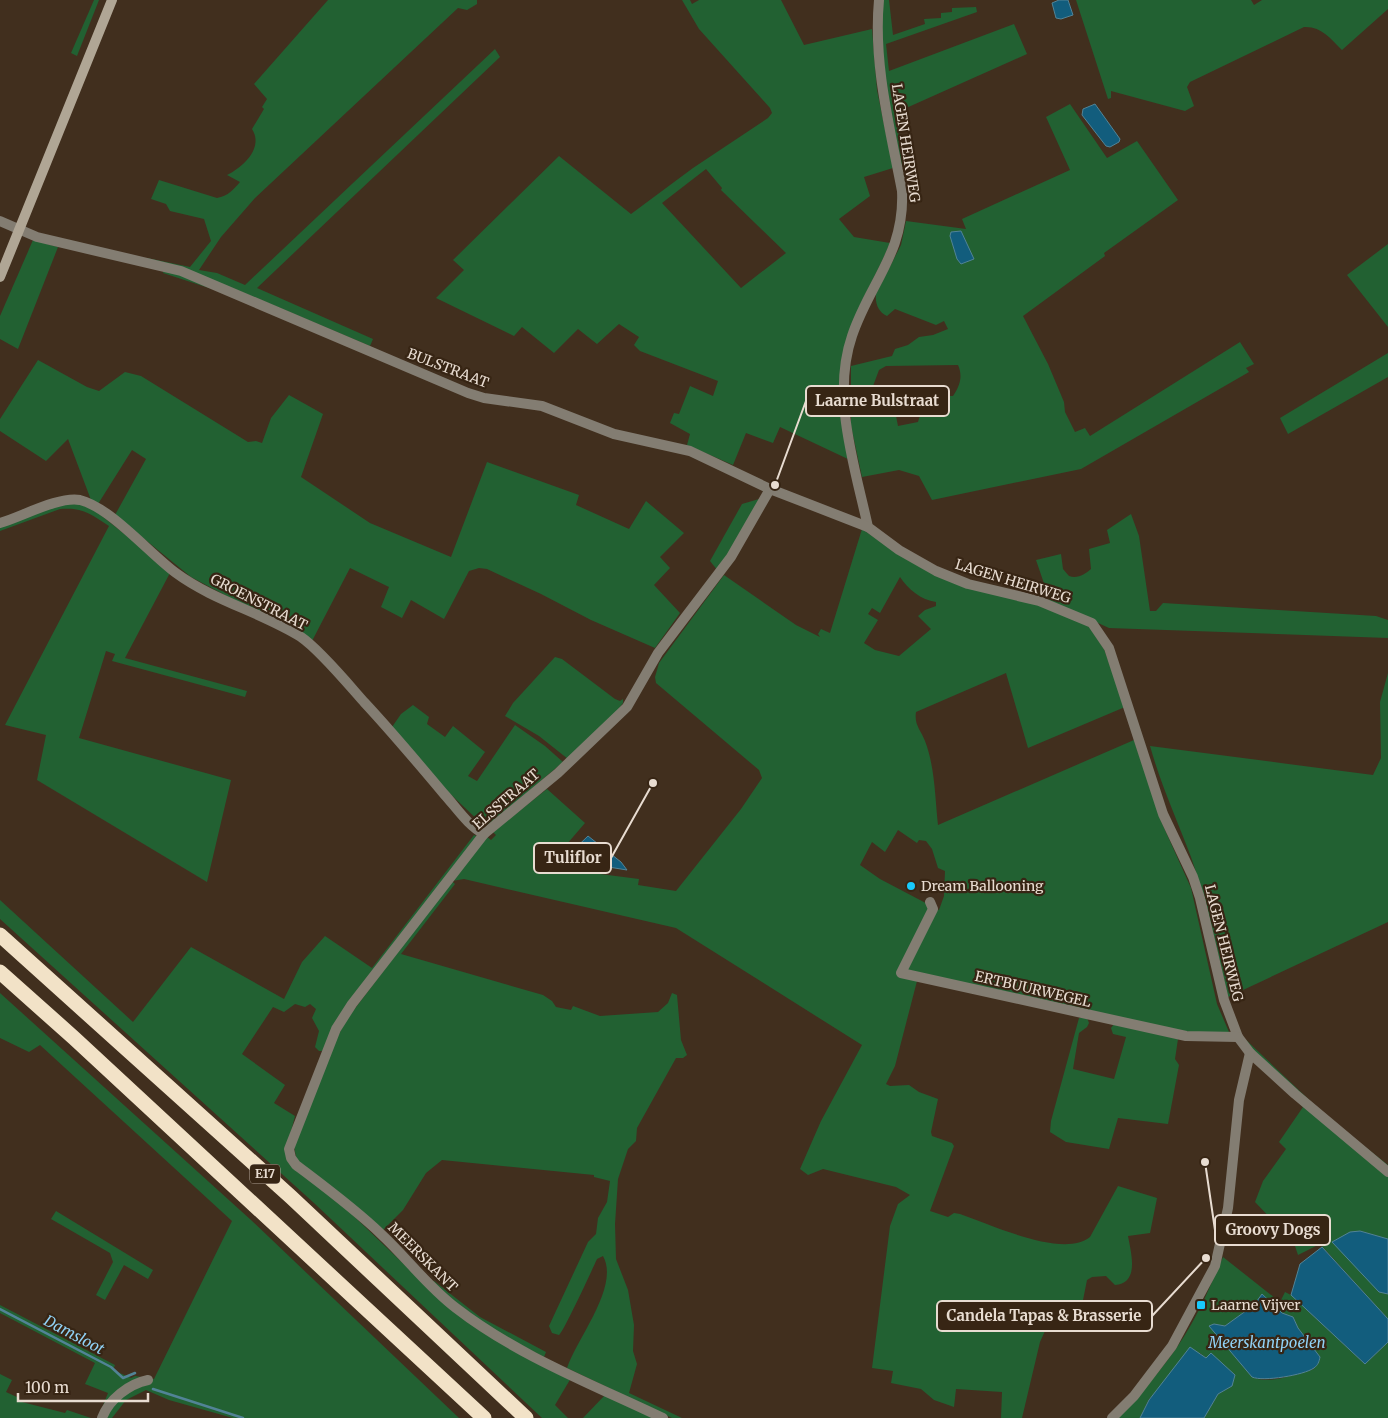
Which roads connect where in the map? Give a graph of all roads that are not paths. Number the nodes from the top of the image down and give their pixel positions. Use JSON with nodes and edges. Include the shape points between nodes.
{"nodes":[{"id":1,"x":112,"y":0,"type":"edge"},
{"id":2,"x":879,"y":0,"type":"edge"},
{"id":3,"x":0,"y":221,"type":"edge"},
{"id":4,"x":20,"y":228,"type":"junction"},
{"id":5,"x":0,"y":277,"type":"edge"},
{"id":6,"x":770,"y":489,"type":"junction"},
{"id":7,"x":0,"y":523,"type":"edge"},
{"id":8,"x":868,"y":527,"type":"junction"},
{"id":9,"x":484,"y":834,"type":"junction"},
{"id":10,"x":930,"y":902,"type":"dead end"},
{"id":11,"x":0,"y":934,"type":"edge"},
{"id":12,"x":0,"y":972,"type":"edge"},
{"id":13,"x":1238,"y":1037,"type":"junction"},
{"id":14,"x":1250,"y":1053,"type":"junction"},
{"id":15,"x":289,"y":1149,"type":"joint"},
{"id":16,"x":1388,"y":1172,"type":"edge"},
{"id":17,"x":148,"y":1380,"type":"dead end"},
{"id":18,"x":102,"y":1418,"type":"edge"},
{"id":19,"x":484,"y":1418,"type":"edge"},
{"id":20,"x":526,"y":1418,"type":"edge"},
{"id":21,"x":663,"y":1418,"type":"edge"},
{"id":22,"x":1112,"y":1418,"type":"edge"}],
"edges":[{"from":1,"to":4,"type":"main road"},
{"from":2,"to":8,"type":"street","name":"LAGEN HEIRWEG","via":[[878,63],[903,210],[894,250],[860,315],[847,358],[847,431]]},
{"from":3,"to":4,"type":"street","name":"BULSTRAAT"},
{"from":4,"to":5,"type":"main road"},
{"from":4,"to":6,"type":"street","name":"BULSTRAAT","via":[[37,236],[181,272],[468,393],[542,406],[614,434],[690,451]]},
{"from":6,"to":8,"type":"street","name":"BULSTRAAT"},
{"from":6,"to":9,"type":"street","name":"ELSSTRAAT","via":[[731,556],[658,654],[627,707],[558,773]]},
{"from":7,"to":9,"type":"street","name":"GROENSTRAAT","via":[[67,501],[80,500],[92,505],[196,586],[298,636],[365,702],[458,810]]},
{"from":8,"to":13,"type":"street","name":"LAGEN HEIRWEG","via":[[936,571],[968,584],[1031,598],[1062,609],[1092,623],[1104,638],[1128,700],[1163,814],[1193,877],[1224,1000]]},
{"from":9,"to":15,"type":"street","name":"ELSSTRAAT","via":[[340,1023]]},
{"from":10,"to":13,"type":"street","name":"ERTBUURWEGEL","via":[[933,909],[901,973],[1186,1036]]},
{"from":11,"to":20,"type":"highway","number":"E17","via":[[299,1204]]},
{"from":12,"to":19,"type":"highway","number":"E17"},
{"from":13,"to":14,"type":"street","name":"LAGEN HEIRWEG"},
{"from":14,"to":16,"type":"street","name":"LAGEN HEIRWEG"},
{"from":14,"to":22,"type":"street","via":[[1239,1100],[1228,1208],[1215,1266],[1172,1346],[1134,1396]]},
{"from":15,"to":21,"type":"street","name":"MEERSKANT","via":[[296,1165],[382,1234],[438,1294],[457,1309],[491,1333],[536,1357]]},
{"from":17,"to":18,"type":"street","via":[[136,1382],[118,1396]]}]}
